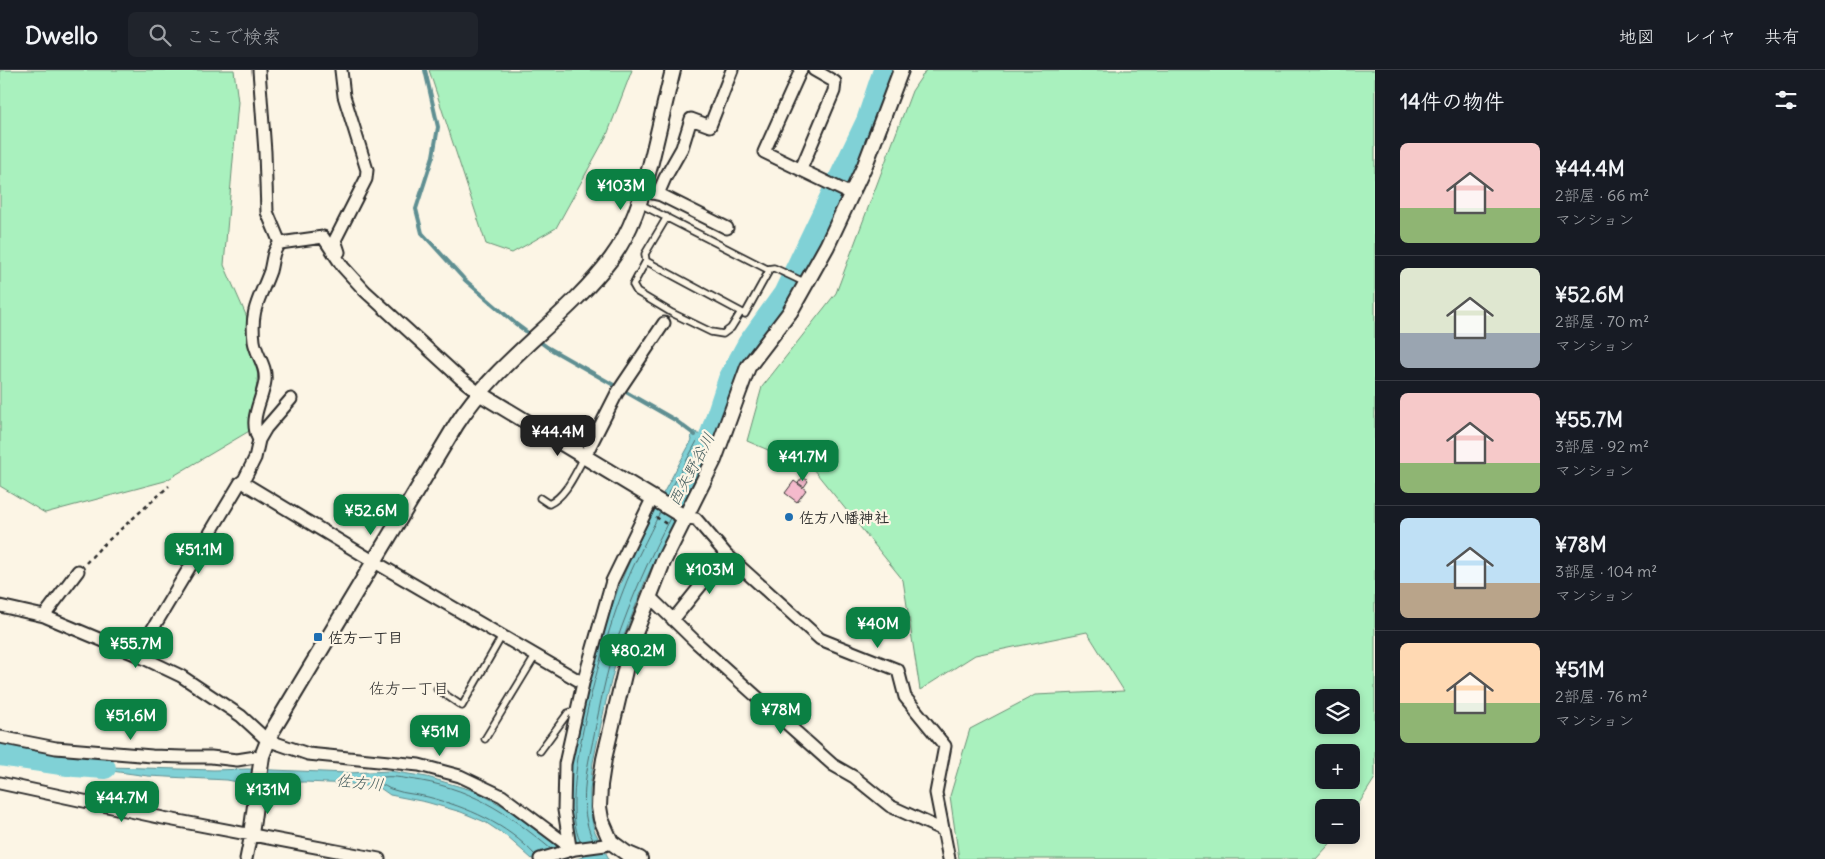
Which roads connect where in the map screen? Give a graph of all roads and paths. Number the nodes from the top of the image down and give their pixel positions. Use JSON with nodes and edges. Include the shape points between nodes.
{"nodes":[{"id":1,"x":259,"y":70,"type":"edge"},
{"id":2,"x":341,"y":70,"type":"edge"},
{"id":3,"x":673,"y":70,"type":"edge"},
{"id":4,"x":732,"y":70,"type":"edge"},
{"id":5,"x":801,"y":70,"type":"edge"},
{"id":6,"x":814,"y":70,"type":"edge"},
{"id":7,"x":901,"y":70,"type":"edge"},
{"id":8,"x":801,"y":168,"type":"junction"},
{"id":9,"x":848,"y":192,"type":"junction"},
{"id":10,"x":658,"y":194,"type":"junction"},
{"id":11,"x":641,"y":197,"type":"junction"},
{"id":12,"x":666,"y":216,"type":"junction"},
{"id":13,"x":727,"y":228,"type":"dead end"},
{"id":14,"x":280,"y":242,"type":"junction"},
{"id":15,"x":336,"y":256,"type":"junction"},
{"id":16,"x":646,"y":261,"type":"junction"},
{"id":17,"x":770,"y":268,"type":"junction"},
{"id":18,"x":804,"y":282,"type":"junction"},
{"id":19,"x":742,"y":312,"type":"junction"},
{"id":20,"x":672,"y":313,"type":"junction"},
{"id":21,"x":664,"y":323,"type":"joint"},
{"id":22,"x":479,"y":393,"type":"junction"},
{"id":23,"x":290,"y":399,"type":"dead end"},
{"id":24,"x":259,"y":440,"type":"junction"},
{"id":25,"x":585,"y":456,"type":"junction"},
{"id":26,"x":244,"y":480,"type":"junction"},
{"id":27,"x":169,"y":486,"type":"dead end"},
{"id":28,"x":653,"y":497,"type":"junction"},
{"id":29,"x":540,"y":498,"type":"dead end"},
{"id":30,"x":646,"y":512,"type":"junction"},
{"id":31,"x":686,"y":518,"type":"junction"},
{"id":32,"x":679,"y":532,"type":"junction"},
{"id":33,"x":726,"y":554,"type":"junction"},
{"id":34,"x":373,"y":561,"type":"junction"},
{"id":35,"x":78,"y":571,"type":"joint"},
{"id":36,"x":650,"y":597,"type":"junction"},
{"id":37,"x":0,"y":606,"type":"edge"},
{"id":38,"x":44,"y":616,"type":"junction"},
{"id":39,"x":674,"y":620,"type":"junction"},
{"id":40,"x":502,"y":636,"type":"junction"},
{"id":41,"x":137,"y":655,"type":"junction"},
{"id":42,"x":536,"y":656,"type":"junction"},
{"id":43,"x":583,"y":683,"type":"junction"},
{"id":44,"x":437,"y":690,"type":"dead end"},
{"id":45,"x":577,"y":710,"type":"junction"},
{"id":46,"x":0,"y":737,"type":"edge"},
{"id":47,"x":485,"y":739,"type":"dead end"},
{"id":48,"x":267,"y":740,"type":"junction"},
{"id":49,"x":540,"y":751,"type":"dead end"},
{"id":50,"x":262,"y":758,"type":"junction"},
{"id":51,"x":0,"y":783,"type":"edge"},
{"id":52,"x":943,"y":830,"type":"junction"},
{"id":53,"x":250,"y":834,"type":"junction"},
{"id":54,"x":608,"y":843,"type":"junction"},
{"id":55,"x":571,"y":849,"type":"junction"},
{"id":56,"x":246,"y":859,"type":"edge"},
{"id":57,"x":379,"y":859,"type":"edge"},
{"id":58,"x":540,"y":859,"type":"edge"},
{"id":59,"x":640,"y":859,"type":"edge"},
{"id":60,"x":949,"y":859,"type":"edge"}],
"edges":[{"from":1,"to":14,"type":"street","via":[[266,212]]},
{"from":2,"to":15,"type":"street","via":[[344,96],[367,170],[366,179],[334,240],[339,252]]},
{"from":3,"to":11,"type":"street"},
{"from":4,"to":10,"type":"street","via":[[710,126],[691,119],[682,148]]},
{"from":5,"to":8,"type":"street","via":[[764,152]]},
{"from":6,"to":8,"type":"street","via":[[834,82],[834,91]]},
{"from":7,"to":9,"type":"street","via":[[865,165]]},
{"from":8,"to":9,"type":"street"},
{"from":9,"to":18,"type":"street","via":[[827,246]]},
{"from":10,"to":11,"type":"street"},
{"from":10,"to":13,"type":"street"},
{"from":11,"to":12,"type":"lane"},
{"from":11,"to":22,"type":"street","via":[[628,231],[612,258]]},
{"from":12,"to":16,"type":"lane","via":[[645,254]]},
{"from":12,"to":17,"type":"lane","via":[[766,269]]},
{"from":14,"to":15,"type":"street","via":[[323,237]]},
{"from":14,"to":24,"type":"street","via":[[253,316],[254,343],[265,380],[254,431]]},
{"from":15,"to":22,"type":"street","via":[[364,291]]},
{"from":16,"to":19,"type":"lane"},
{"from":16,"to":20,"type":"lane","via":[[632,285],[637,292]]},
{"from":17,"to":18,"type":"lane"},
{"from":17,"to":19,"type":"lane","via":[[746,314]]},
{"from":18,"to":31,"type":"street","via":[[790,312],[748,367],[714,460]]},
{"from":19,"to":20,"type":"lane","via":[[723,334],[711,332]]},
{"from":20,"to":21,"type":"lane"},
{"from":21,"to":25,"type":"street","via":[[620,389]]},
{"from":22,"to":25,"type":"street"},
{"from":22,"to":34,"type":"street"},
{"from":23,"to":24,"type":"street"},
{"from":24,"to":26,"type":"street","via":[[255,458]]},
{"from":25,"to":28,"type":"street"},
{"from":25,"to":29,"type":"lane","via":[[557,500],[549,504]]},
{"from":26,"to":34,"type":"street","via":[[260,493]]},
{"from":26,"to":41,"type":"street"},
{"from":27,"to":35,"type":"path"},
{"from":28,"to":30,"type":"street"},
{"from":28,"to":31,"type":"street"},
{"from":30,"to":32,"type":"path"},
{"from":30,"to":43,"type":"street","via":[[612,581]]},
{"from":31,"to":32,"type":"street"},
{"from":31,"to":33,"type":"street","via":[[696,519]]},
{"from":32,"to":36,"type":"street"},
{"from":33,"to":39,"type":"street"},
{"from":33,"to":52,"type":"street","via":[[820,639],[898,670],[905,698],[945,746],[936,793]]},
{"from":34,"to":40,"type":"street"},
{"from":34,"to":48,"type":"street"},
{"from":35,"to":38,"type":"street"},
{"from":36,"to":39,"type":"street"},
{"from":36,"to":54,"type":"street","via":[[632,641],[604,759],[600,807]]},
{"from":37,"to":38,"type":"street"},
{"from":38,"to":41,"type":"street"},
{"from":39,"to":52,"type":"street","via":[[833,765],[854,777],[890,806]]},
{"from":40,"to":42,"type":"street"},
{"from":40,"to":44,"type":"lane","via":[[462,706]]},
{"from":41,"to":48,"type":"street","via":[[193,683],[241,716]]},
{"from":42,"to":43,"type":"street"},
{"from":42,"to":47,"type":"lane"},
{"from":43,"to":45,"type":"street"},
{"from":45,"to":49,"type":"lane","via":[[568,713]]},
{"from":45,"to":55,"type":"street","via":[[565,764],[564,810]]},
{"from":46,"to":50,"type":"street","via":[[56,748],[152,756]]},
{"from":48,"to":50,"type":"street"},
{"from":48,"to":55,"type":"street","via":[[308,754],[419,765],[460,776],[502,796]]},
{"from":50,"to":53,"type":"street"},
{"from":51,"to":53,"type":"street"},
{"from":52,"to":60,"type":"street"},
{"from":53,"to":56,"type":"street"},
{"from":53,"to":57,"type":"street"},
{"from":54,"to":55,"type":"street"},
{"from":54,"to":59,"type":"street"},
{"from":55,"to":58,"type":"street"}]}
